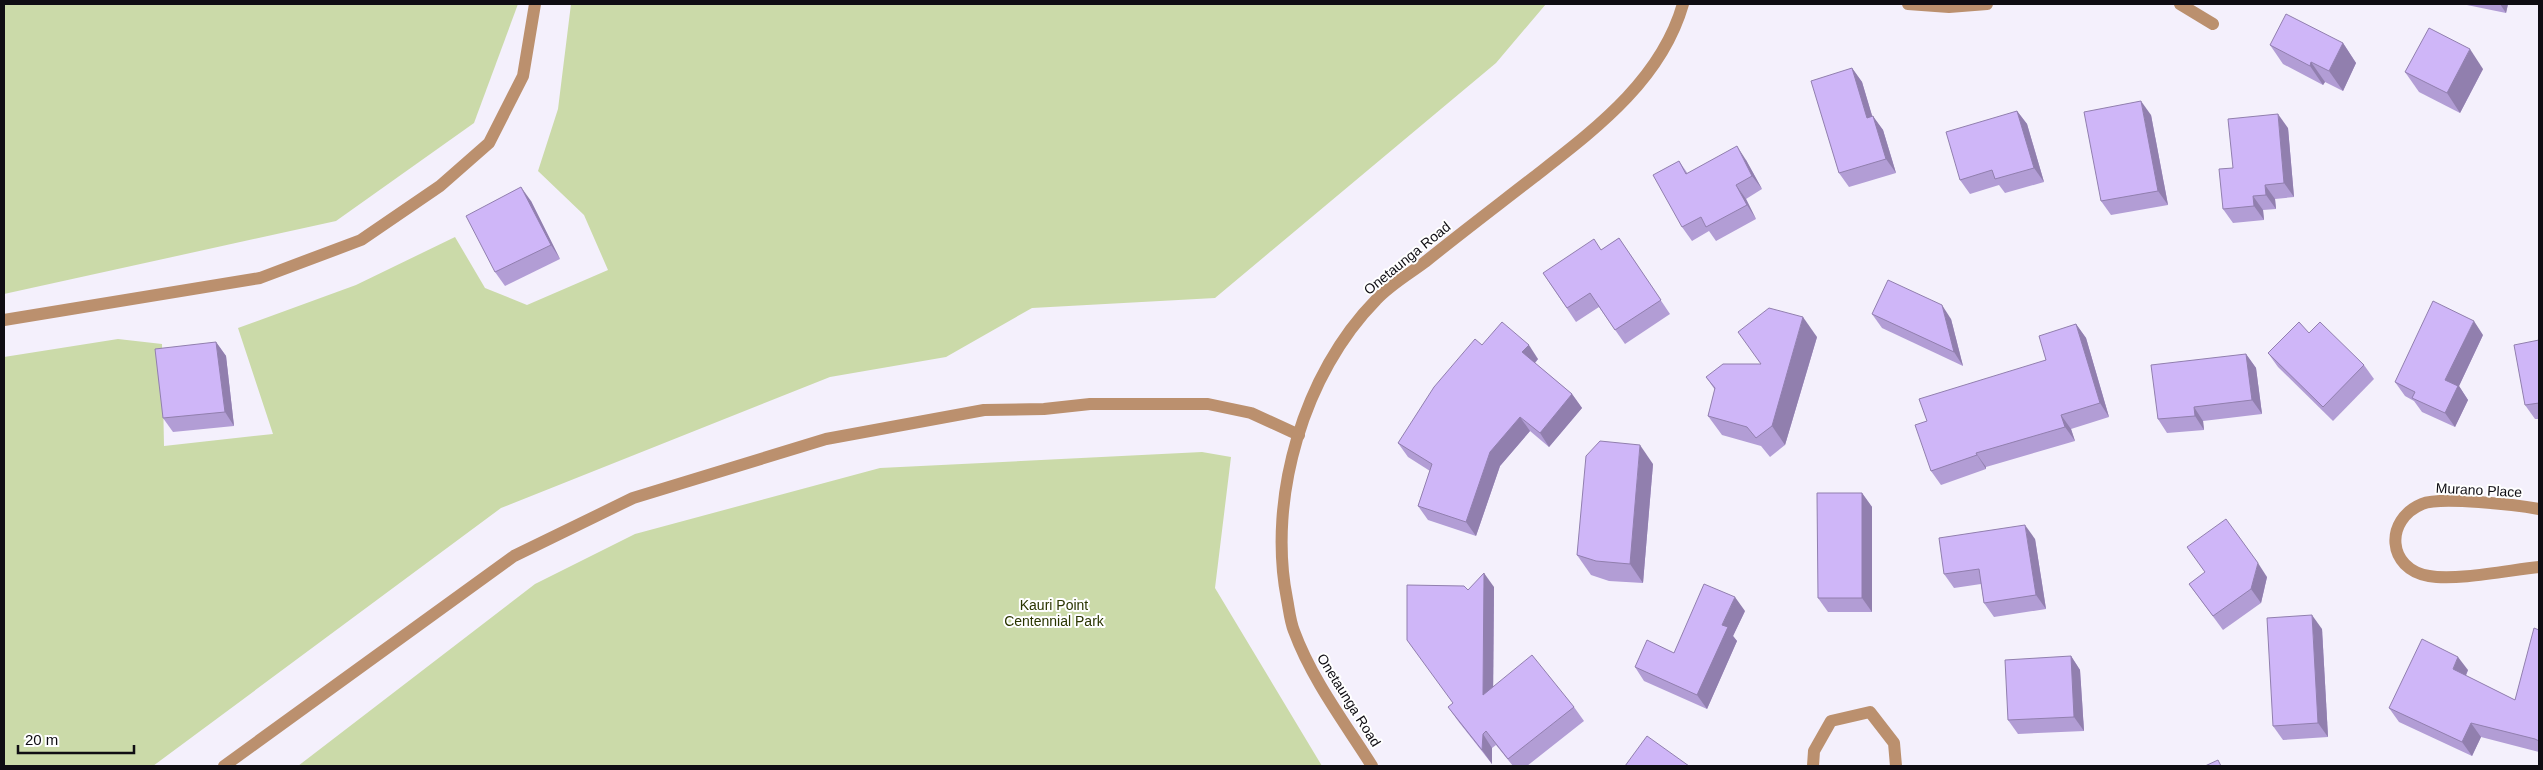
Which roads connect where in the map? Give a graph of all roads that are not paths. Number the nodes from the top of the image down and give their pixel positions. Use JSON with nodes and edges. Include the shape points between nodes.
{"nodes":[{"id":1,"x":535,"y":4,"type":"edge"},
{"id":2,"x":1683,"y":4,"type":"edge"},
{"id":3,"x":1908,"y":4,"type":"edge"},
{"id":4,"x":1987,"y":4,"type":"edge"},
{"id":5,"x":2180,"y":4,"type":"edge"},
{"id":6,"x":2213,"y":24,"type":"dead end"},
{"id":7,"x":4,"y":320,"type":"edge"},
{"id":8,"x":1299,"y":435,"type":"junction"},
{"id":9,"x":2539,"y":509,"type":"edge"},
{"id":10,"x":2539,"y":567,"type":"edge"},
{"id":11,"x":224,"y":766,"type":"edge"},
{"id":12,"x":1372,"y":766,"type":"edge"},
{"id":13,"x":1813,"y":766,"type":"edge"},
{"id":14,"x":1896,"y":766,"type":"edge"}],
"edges":[{"from":1,"to":7,"type":"street","via":[[523,76],[489,143],[440,186],[361,240],[260,278]]},
{"from":2,"to":8,"type":"street","name":"Onetaunga Road","via":[[1659,59],[1604,122],[1376,299],[1344,340],[1317,384]]},
{"from":3,"to":4,"type":"street","via":[[1949,7]]},
{"from":5,"to":6,"type":"street"},
{"from":8,"to":11,"type":"street","via":[[1251,413],[1208,404],[1090,404],[984,410],[826,439],[633,498],[514,556]]},
{"from":8,"to":12,"type":"street","name":"Onetaunga Road","via":[[1287,481],[1280,535],[1284,586],[1292,628],[1309,667]]},
{"from":9,"to":10,"type":"street","name":"Murano Place","via":[[2450,501],[2424,503],[2405,512],[2396,528],[2396,544],[2399,558],[2412,570],[2429,576],[2448,577]]},
{"from":13,"to":14,"type":"street","via":[[1814,750],[1831,721],[1870,712],[1894,743]]}]}
